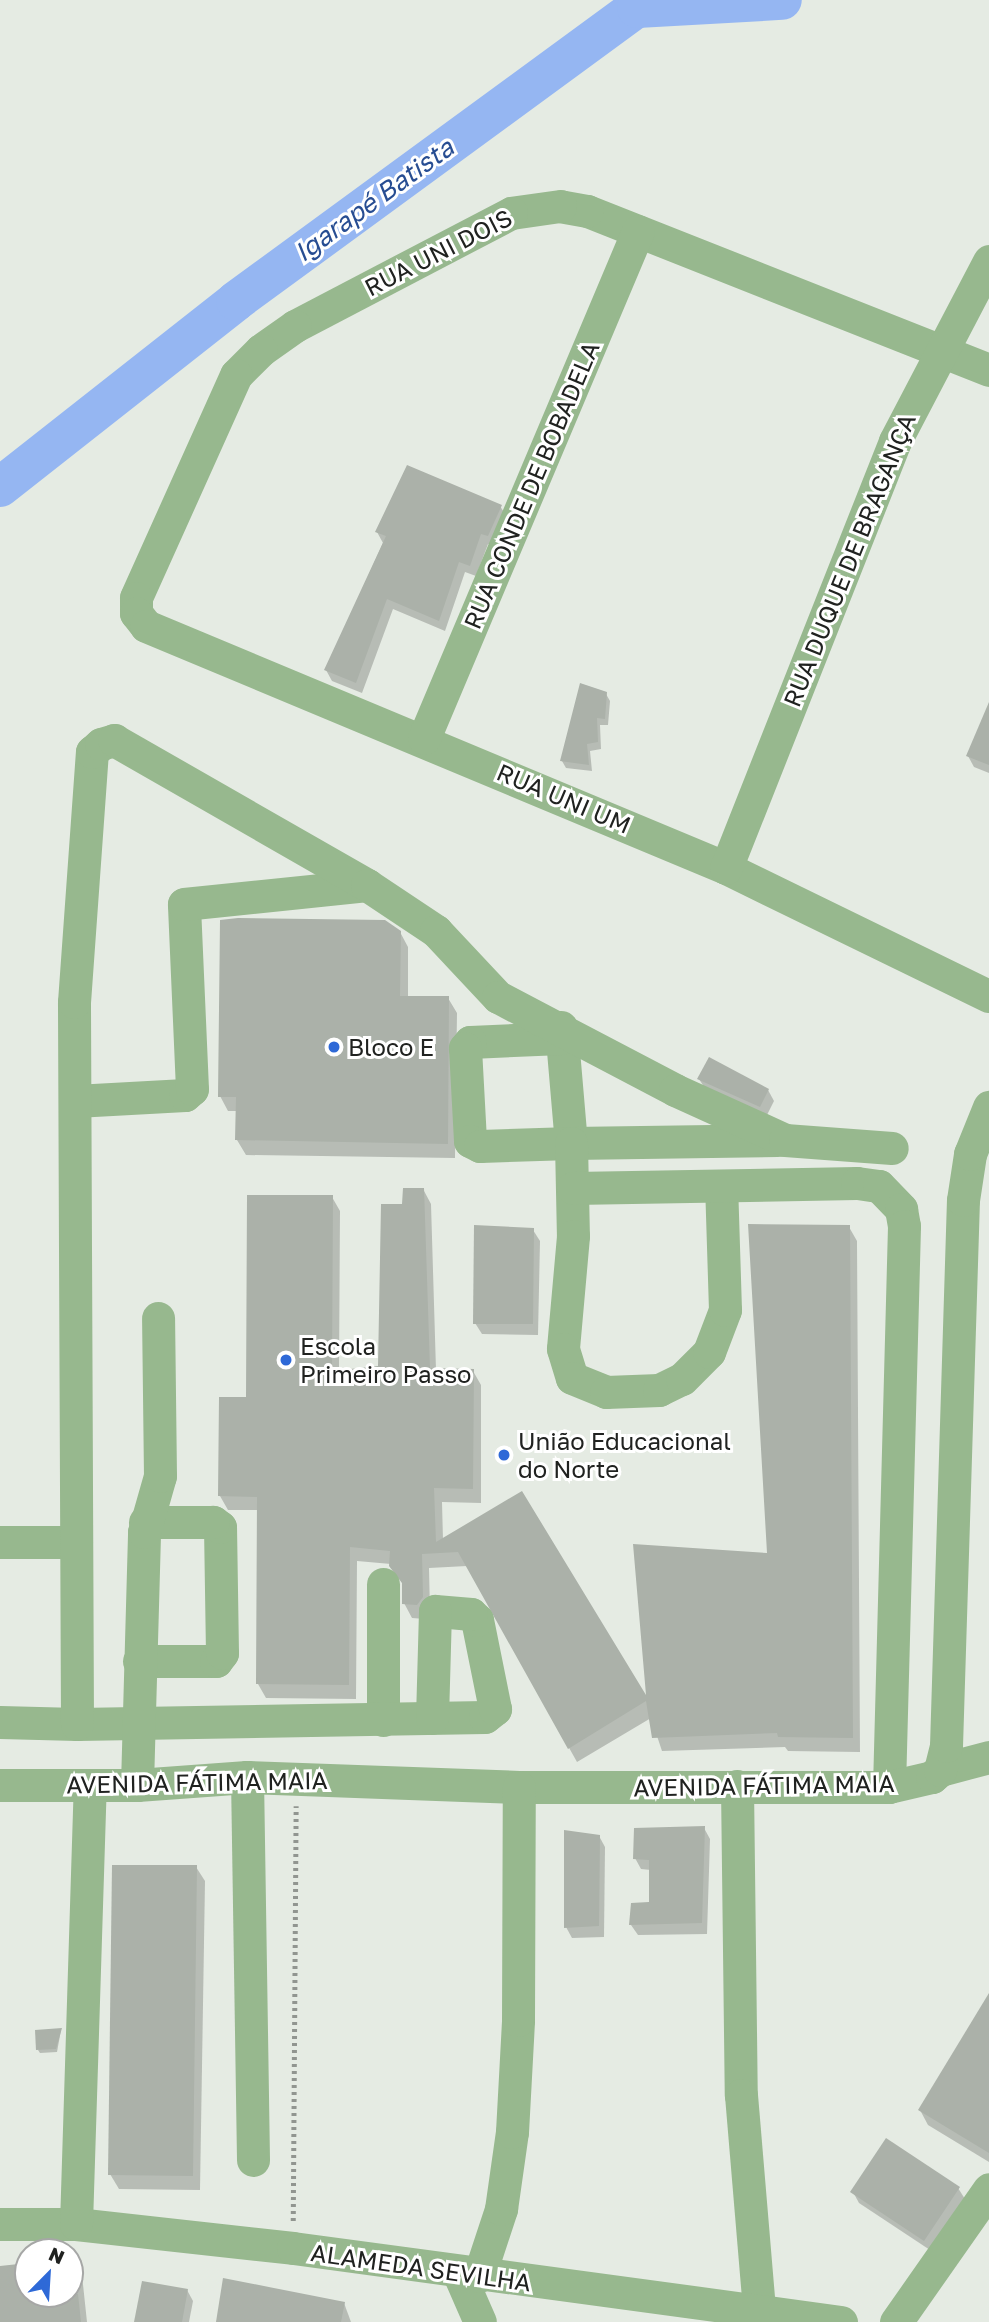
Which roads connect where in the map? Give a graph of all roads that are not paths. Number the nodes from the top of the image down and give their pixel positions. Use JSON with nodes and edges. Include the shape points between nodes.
{"nodes":[{"id":1,"x":638,"y":231,"type":"junction"},
{"id":2,"x":989,"y":261,"type":"edge"},
{"id":3,"x":941,"y":349,"type":"junction"},
{"id":4,"x":989,"y":370,"type":"edge"},
{"id":5,"x":136,"y":613,"type":"joint"},
{"id":6,"x":424,"y":738,"type":"junction"},
{"id":7,"x":726,"y":868,"type":"junction"},
{"id":8,"x":367,"y":885,"type":"junction"},
{"id":9,"x":989,"y":996,"type":"edge"},
{"id":10,"x":561,"y":1033,"type":"junction"},
{"id":11,"x":75,"y":1101,"type":"junction"},
{"id":12,"x":989,"y":1107,"type":"edge"},
{"id":13,"x":785,"y":1140,"type":"junction"},
{"id":14,"x":570,"y":1143,"type":"junction"},
{"id":15,"x":892,"y":1148,"type":"dead end"},
{"id":16,"x":721,"y":1186,"type":"junction"},
{"id":17,"x":573,"y":1188,"type":"junction"},
{"id":18,"x":158,"y":1318,"type":"dead end"},
{"id":19,"x":145,"y":1522,"type":"junction"},
{"id":20,"x":0,"y":1542,"type":"edge"},
{"id":21,"x":76,"y":1542,"type":"junction"},
{"id":22,"x":383,"y":1584,"type":"dead end"},
{"id":23,"x":139,"y":1661,"type":"junction"},
{"id":24,"x":432,"y":1718,"type":"dead end"},
{"id":25,"x":383,"y":1720,"type":"junction"},
{"id":26,"x":0,"y":1722,"type":"edge"},
{"id":27,"x":139,"y":1722,"type":"junction"},
{"id":28,"x":78,"y":1724,"type":"junction"},
{"id":29,"x":989,"y":1757,"type":"edge"},
{"id":30,"x":940,"y":1770,"type":"junction"},
{"id":31,"x":247,"y":1777,"type":"junction"},
{"id":32,"x":0,"y":1785,"type":"edge"},
{"id":33,"x":137,"y":1785,"type":"junction"},
{"id":34,"x":90,"y":1786,"type":"junction"},
{"id":35,"x":737,"y":1786,"type":"junction"},
{"id":36,"x":519,"y":1787,"type":"junction"},
{"id":37,"x":889,"y":1787,"type":"junction"},
{"id":38,"x":253,"y":2160,"type":"dead end"},
{"id":39,"x":989,"y":2189,"type":"edge"},
{"id":40,"x":0,"y":2224,"type":"edge"},
{"id":41,"x":76,"y":2224,"type":"junction"},
{"id":42,"x":469,"y":2275,"type":"junction"},
{"id":43,"x":759,"y":2310,"type":"junction"},
{"id":44,"x":718,"y":2313,"type":"edge"},
{"id":45,"x":480,"y":2322,"type":"edge"},
{"id":46,"x":841,"y":2322,"type":"edge"},
{"id":47,"x":895,"y":2322,"type":"edge"}],
"edges":[{"from":1,"to":3,"type":"street","name":"RUA UNI DOIS"},
{"from":1,"to":5,"type":"street","name":"RUA UNI DOIS","via":[[561,206],[512,213],[295,326],[261,350],[236,376],[136,597]]},
{"from":1,"to":6,"type":"street","name":"RUA CONDE DE BOBADELA"},
{"from":2,"to":3,"type":"street","name":"RUA DUQUE DE BRAGANÇA"},
{"from":3,"to":4,"type":"street","name":"RUA UNI DOIS"},
{"from":3,"to":7,"type":"street","name":"RUA DUQUE DE BRAGANÇA","via":[[895,442]]},
{"from":5,"to":6,"type":"street","name":"RUA UNI UM","via":[[146,626]]},
{"from":6,"to":7,"type":"street","name":"RUA UNI UM"},
{"from":7,"to":9,"type":"street","name":"RUA UNI UM"},
{"from":8,"to":10,"type":"street","via":[[436,931],[498,997]]},
{"from":8,"to":11,"type":"street","via":[[184,904],[192,1089],[186,1095]]},
{"from":8,"to":11,"type":"street","via":[[114,740],[101,744],[92,752],[74,1002]]},
{"from":10,"to":13,"type":"street"},
{"from":10,"to":14,"type":"street"},
{"from":10,"to":14,"type":"street","via":[[466,1044],[470,1141],[480,1146]]},
{"from":11,"to":21,"type":"street"},
{"from":12,"to":30,"type":"street","via":[[970,1154],[963,1200],[946,1746]]},
{"from":13,"to":14,"type":"street"},
{"from":13,"to":15,"type":"street"},
{"from":14,"to":17,"type":"street"},
{"from":16,"to":17,"type":"street"},
{"from":16,"to":17,"type":"street","via":[[723,1323],[709,1352],[681,1379],[646,1392],[588,1388],[572,1378],[565,1364]]},
{"from":16,"to":37,"type":"street","via":[[879,1186],[901,1209]]},
{"from":18,"to":19,"type":"street","via":[[160,1476]]},
{"from":19,"to":23,"type":"street"},
{"from":19,"to":23,"type":"street","via":[[213,1522],[220,1527],[222,1653],[216,1661]]},
{"from":20,"to":21,"type":"street"},
{"from":21,"to":28,"type":"street"},
{"from":22,"to":25,"type":"street"},
{"from":23,"to":27,"type":"street"},
{"from":24,"to":25,"type":"street"},
{"from":25,"to":27,"type":"street"},
{"from":26,"to":28,"type":"street"},
{"from":27,"to":28,"type":"street"},
{"from":27,"to":33,"type":"street"},
{"from":29,"to":30,"type":"street","name":"AVENIDA FÁTIMA MAIA"},
{"from":30,"to":37,"type":"street","name":"AVENIDA FÁTIMA MAIA","via":[[921,1781]]},
{"from":31,"to":33,"type":"street","name":"AVENIDA FÁTIMA MAIA"},
{"from":31,"to":36,"type":"street","name":"AVENIDA FÁTIMA MAIA"},
{"from":31,"to":38,"type":"street"},
{"from":32,"to":34,"type":"street","name":"AVENIDA FÁTIMA MAIA"},
{"from":33,"to":34,"type":"street","name":"AVENIDA FÁTIMA MAIA"},
{"from":34,"to":41,"type":"street"},
{"from":35,"to":36,"type":"street","name":"AVENIDA FÁTIMA MAIA"},
{"from":35,"to":37,"type":"street","name":"AVENIDA FÁTIMA MAIA"},
{"from":35,"to":43,"type":"street","via":[[741,2095]]},
{"from":36,"to":42,"type":"street","via":[[518,2020],[512,2132],[501,2209]]},
{"from":39,"to":47,"type":"street"},
{"from":40,"to":41,"type":"street","name":"ALAMEDA SEVILHA"},
{"from":41,"to":42,"type":"street","name":"ALAMEDA SEVILHA","via":[[293,2248]]},
{"from":42,"to":44,"type":"street","name":"ALAMEDA SEVILHA"},
{"from":42,"to":45,"type":"street"},
{"from":43,"to":44,"type":"street","name":"ALAMEDA SEVILHA"},
{"from":43,"to":46,"type":"street","name":"ALAMEDA SEVILHA"}]}
